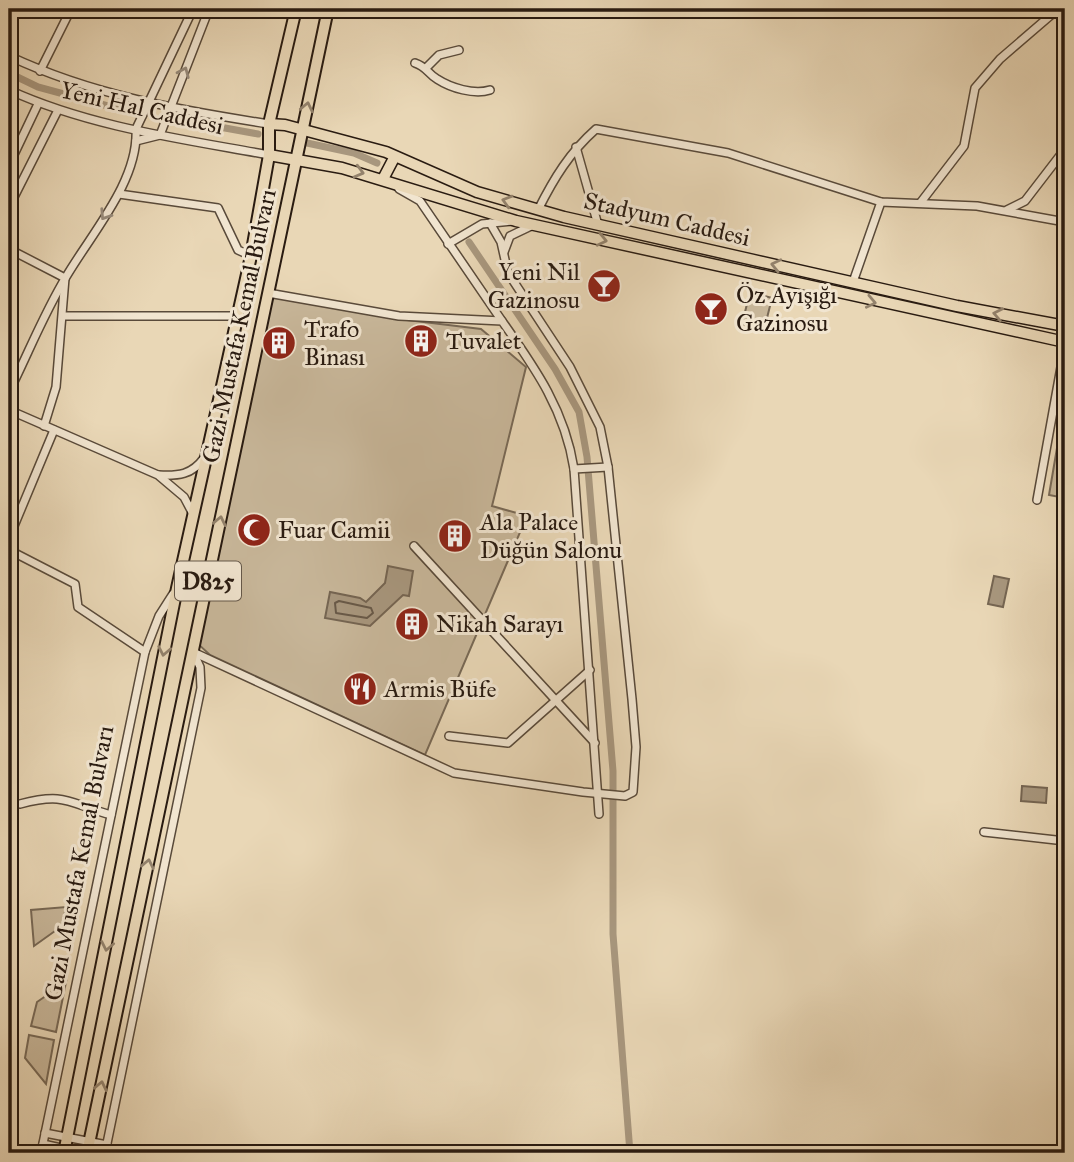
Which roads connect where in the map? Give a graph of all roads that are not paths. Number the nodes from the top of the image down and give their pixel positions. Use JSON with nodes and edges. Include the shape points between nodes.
{"nodes":[{"id":1,"x":71,"y":9,"type":"edge"},
{"id":2,"x":193,"y":9,"type":"edge"},
{"id":3,"x":209,"y":9,"type":"edge"},
{"id":4,"x":296,"y":9,"type":"edge"},
{"id":5,"x":328,"y":9,"type":"edge"},
{"id":6,"x":1062,"y":10,"type":"edge"},
{"id":7,"x":459,"y":50,"type":"dead end"},
{"id":8,"x":9,"y":56,"type":"edge"},
{"id":9,"x":415,"y":63,"type":"dead end"},
{"id":10,"x":427,"y":67,"type":"junction"},
{"id":11,"x":40,"y":71,"type":"junction"},
{"id":12,"x":9,"y":90,"type":"edge"},
{"id":13,"x":490,"y":90,"type":"dead end"},
{"id":14,"x":147,"y":103,"type":"junction"},
{"id":15,"x":38,"y":104,"type":"junction"},
{"id":16,"x":168,"y":109,"type":"junction"},
{"id":17,"x":58,"y":110,"type":"junction"},
{"id":18,"x":269,"y":124,"type":"junction"},
{"id":19,"x":136,"y":129,"type":"junction"},
{"id":20,"x":302,"y":130,"type":"junction"},
{"id":21,"x":160,"y":135,"type":"junction"},
{"id":22,"x":136,"y":141,"type":"junction"},
{"id":23,"x":576,"y":147,"type":"junction"},
{"id":24,"x":1065,"y":149,"type":"edge"},
{"id":25,"x":269,"y":155,"type":"junction"},
{"id":26,"x":394,"y":158,"type":"junction"},
{"id":27,"x":295,"y":160,"type":"junction"},
{"id":28,"x":9,"y":165,"type":"edge"},
{"id":29,"x":383,"y":179,"type":"junction"},
{"id":30,"x":119,"y":194,"type":"junction"},
{"id":31,"x":881,"y":202,"type":"junction"},
{"id":32,"x":921,"y":202,"type":"junction"},
{"id":33,"x":9,"y":207,"type":"edge"},
{"id":34,"x":538,"y":210,"type":"junction"},
{"id":35,"x":1007,"y":210,"type":"junction"},
{"id":36,"x":516,"y":221,"type":"junction"},
{"id":37,"x":1065,"y":222,"type":"edge"},
{"id":38,"x":490,"y":223,"type":"junction"},
{"id":39,"x":534,"y":225,"type":"junction"},
{"id":40,"x":598,"y":225,"type":"junction"},
{"id":41,"x":448,"y":244,"type":"junction"},
{"id":42,"x":9,"y":249,"type":"edge"},
{"id":43,"x":251,"y":256,"type":"junction"},
{"id":44,"x":503,"y":256,"type":"junction"},
{"id":45,"x":65,"y":278,"type":"junction"},
{"id":46,"x":853,"y":282,"type":"junction"},
{"id":47,"x":268,"y":293,"type":"junction"},
{"id":48,"x":238,"y":316,"type":"junction"},
{"id":49,"x":63,"y":317,"type":"junction"},
{"id":50,"x":502,"y":321,"type":"junction"},
{"id":51,"x":1065,"y":326,"type":"edge"},
{"id":52,"x":1065,"y":344,"type":"edge"},
{"id":53,"x":9,"y":392,"type":"edge"},
{"id":54,"x":9,"y":410,"type":"edge"},
{"id":55,"x":44,"y":426,"type":"junction"},
{"id":56,"x":54,"y":430,"type":"junction"},
{"id":57,"x":209,"y":450,"type":"junction"},
{"id":58,"x":608,"y":467,"type":"junction"},
{"id":59,"x":574,"y":469,"type":"junction"},
{"id":60,"x":158,"y":475,"type":"junction"},
{"id":61,"x":1037,"y":500,"type":"dead end"},
{"id":62,"x":195,"y":518,"type":"junction"},
{"id":63,"x":9,"y":538,"type":"edge"},
{"id":64,"x":414,"y":546,"type":"dead end"},
{"id":65,"x":9,"y":551,"type":"edge"},
{"id":66,"x":177,"y":588,"type":"junction"},
{"id":67,"x":145,"y":652,"type":"junction"},
{"id":68,"x":193,"y":652,"type":"junction"},
{"id":69,"x":590,"y":670,"type":"junction"},
{"id":70,"x":555,"y":701,"type":"junction"},
{"id":71,"x":449,"y":736,"type":"dead end"},
{"id":72,"x":595,"y":744,"type":"junction"},
{"id":73,"x":602,"y":793,"type":"junction"},
{"id":74,"x":20,"y":804,"type":"dead end"},
{"id":75,"x":599,"y":814,"type":"dead end"},
{"id":76,"x":111,"y":815,"type":"junction"},
{"id":77,"x":984,"y":832,"type":"dead end"},
{"id":78,"x":1065,"y":841,"type":"edge"},
{"id":79,"x":45,"y":1133,"type":"junction"},
{"id":80,"x":43,"y":1144,"type":"junction"},
{"id":81,"x":66,"y":1147,"type":"edge"},
{"id":82,"x":86,"y":1149,"type":"edge"},
{"id":83,"x":106,"y":1149,"type":"edge"},
{"id":84,"x":41,"y":1153,"type":"edge"}],
"edges":[{"from":1,"to":11,"type":"street"},
{"from":2,"to":14,"type":"street"},
{"from":16,"to":3,"type":"street","one_way":true},
{"from":4,"to":18,"type":"highway","name":"Gazi Mustafa Kemal Bulvarı","number":"D825"},
{"from":20,"to":5,"type":"highway","name":"Gazi Mustafa Kemal Bulvarı","number":"D825","one_way":true},
{"from":6,"to":32,"type":"street","via":[[1000,60],[975,88],[964,146]]},
{"from":7,"to":10,"type":"street","via":[[439,55]]},
{"from":8,"to":11,"type":"street","name":"Yeni Hal Caddesi"},
{"from":9,"to":10,"type":"street"},
{"from":10,"to":13,"type":"street","via":[[434,78],[453,86]]},
{"from":11,"to":14,"type":"street","name":"Yeni Hal Caddesi"},
{"from":12,"to":15,"type":"street","name":"Yeni Hal Caddesi"},
{"from":14,"to":16,"type":"street","name":"Yeni Hal Caddesi"},
{"from":14,"to":19,"type":"street"},
{"from":15,"to":17,"type":"street","name":"Yeni Hal Caddesi"},
{"from":15,"to":28,"type":"street"},
{"from":16,"to":18,"type":"street","name":"Yeni Hal Caddesi"},
{"from":16,"to":21,"type":"street"},
{"from":17,"to":19,"type":"street","name":"Yeni Hal Caddesi"},
{"from":17,"to":33,"type":"street"},
{"from":18,"to":20,"type":"main road","name":"Stadyum Caddesi"},
{"from":18,"to":25,"type":"highway","name":"Gazi Mustafa Kemal Bulvarı","number":"D825"},
{"from":19,"to":21,"type":"street","name":"Yeni Hal Caddesi"},
{"from":19,"to":22,"type":"street"},
{"from":20,"to":26,"type":"main road","name":"Stadyum Caddesi"},
{"from":20,"to":27,"type":"highway","name":"Gazi Mustafa Kemal Bulvarı","number":"D825"},
{"from":21,"to":22,"type":"street"},
{"from":21,"to":25,"type":"street","name":"Yeni Hal Caddesi"},
{"from":22,"to":30,"type":"street"},
{"from":23,"to":31,"type":"street","via":[[597,129],[728,153]]},
{"from":23,"to":34,"type":"street"},
{"from":23,"to":40,"type":"street"},
{"from":24,"to":35,"type":"street","via":[[1025,201]]},
{"from":25,"to":27,"type":"main road","name":"Stadyum Caddesi"},
{"from":25,"to":43,"type":"highway","name":"Gazi Mustafa Kemal Bulvarı","number":"D825"},
{"from":26,"to":29,"type":"main road"},
{"from":34,"to":26,"type":"main road","name":"Stadyum Caddesi","one_way":true,"via":[[477,192]]},
{"from":27,"to":29,"type":"main road","name":"Stadyum Caddesi","one_way":true},
{"from":27,"to":47,"type":"highway","name":"Gazi Mustafa Kemal Bulvarı","number":"D825"},
{"from":29,"to":36,"type":"main road","name":"Stadyum Caddesi"},
{"from":29,"to":41,"type":"street","via":[[420,201]]},
{"from":30,"to":43,"type":"street","via":[[218,208],[238,250]]},
{"from":30,"to":45,"type":"street","one_way":true},
{"from":31,"to":32,"type":"street"},
{"from":31,"to":46,"type":"street"},
{"from":32,"to":35,"type":"street"},
{"from":34,"to":40,"type":"main road","name":"Stadyum Caddesi"},
{"from":35,"to":37,"type":"street"},
{"from":36,"to":38,"type":"street"},
{"from":36,"to":39,"type":"main road","name":"Stadyum Caddesi"},
{"from":38,"to":41,"type":"street"},
{"from":38,"to":44,"type":"street"},
{"from":39,"to":44,"type":"street","via":[[510,236]]},
{"from":39,"to":52,"type":"main road","name":"Stadyum Caddesi","one_way":true},
{"from":46,"to":40,"type":"main road","name":"Stadyum Caddesi","one_way":true},
{"from":41,"to":50,"type":"street"},
{"from":42,"to":45,"type":"street"},
{"from":43,"to":48,"type":"highway","name":"Gazi Mustafa Kemal Bulvarı","number":"D825"},
{"from":44,"to":58,"type":"street","via":[[508,273],[594,409]]},
{"from":45,"to":49,"type":"street"},
{"from":45,"to":53,"type":"street"},
{"from":51,"to":46,"type":"main road","name":"Stadyum Caddesi","one_way":true},
{"from":47,"to":50,"type":"street","via":[[399,316]]},
{"from":68,"to":47,"type":"highway","name":"Gazi Mustafa Kemal Bulvarı","number":"D825","one_way":true},
{"from":48,"to":49,"type":"street"},
{"from":48,"to":57,"type":"highway","name":"Gazi Mustafa Kemal Bulvarı","number":"D825"},
{"from":49,"to":55,"type":"street","via":[[56,387]]},
{"from":50,"to":59,"type":"street","via":[[551,394],[565,423]]},
{"from":52,"to":61,"type":"street"},
{"from":54,"to":55,"type":"street"},
{"from":55,"to":56,"type":"street"},
{"from":56,"to":60,"type":"street"},
{"from":56,"to":63,"type":"street"},
{"from":57,"to":60,"type":"street","via":[[191,471]]},
{"from":57,"to":62,"type":"highway","name":"Gazi Mustafa Kemal Bulvarı","number":"D825"},
{"from":58,"to":59,"type":"street"},
{"from":58,"to":73,"type":"street","via":[[636,781],[633,792],[625,796]]},
{"from":59,"to":69,"type":"street"},
{"from":60,"to":62,"type":"street","via":[[184,497]]},
{"from":62,"to":66,"type":"highway","name":"Gazi Mustafa Kemal Bulvarı","number":"D825"},
{"from":64,"to":70,"type":"street"},
{"from":65,"to":67,"type":"street","via":[[75,584],[78,607]]},
{"from":66,"to":67,"type":"street","name":"Gazi Mustafa Kemal Bulvarı","via":[[159,616]]},
{"from":66,"to":81,"type":"highway","name":"Gazi Mustafa Kemal Bulvarı","number":"D825","one_way":true},
{"from":67,"to":76,"type":"street","name":"Gazi Mustafa Kemal Bulvarı"},
{"from":68,"to":73,"type":"street","via":[[454,773]]},
{"from":82,"to":68,"type":"highway","name":"Gazi Mustafa Kemal Bulvarı","number":"D825","one_way":true},
{"from":68,"to":83,"type":"street","name":"Gazi Mustafa Kemal Bulvarı","via":[[200,667],[201,688]]},
{"from":69,"to":70,"type":"street"},
{"from":69,"to":72,"type":"street"},
{"from":70,"to":71,"type":"street","via":[[508,743]]},
{"from":70,"to":72,"type":"street"},
{"from":72,"to":73,"type":"street"},
{"from":73,"to":75,"type":"street"},
{"from":74,"to":76,"type":"street","via":[[63,798]]},
{"from":76,"to":79,"type":"street","name":"Gazi Mustafa Kemal Bulvarı"},
{"from":77,"to":78,"type":"street"},
{"from":79,"to":80,"type":"street","name":"Gazi Mustafa Kemal Bulvarı"},
{"from":79,"to":81,"type":"street"},
{"from":80,"to":81,"type":"street"},
{"from":80,"to":84,"type":"street","name":"Gazi Mustafa Kemal Bulvarı"},
{"from":81,"to":82,"type":"street"},
{"from":81,"to":82,"type":"street"},
{"from":82,"to":83,"type":"street"}]}
